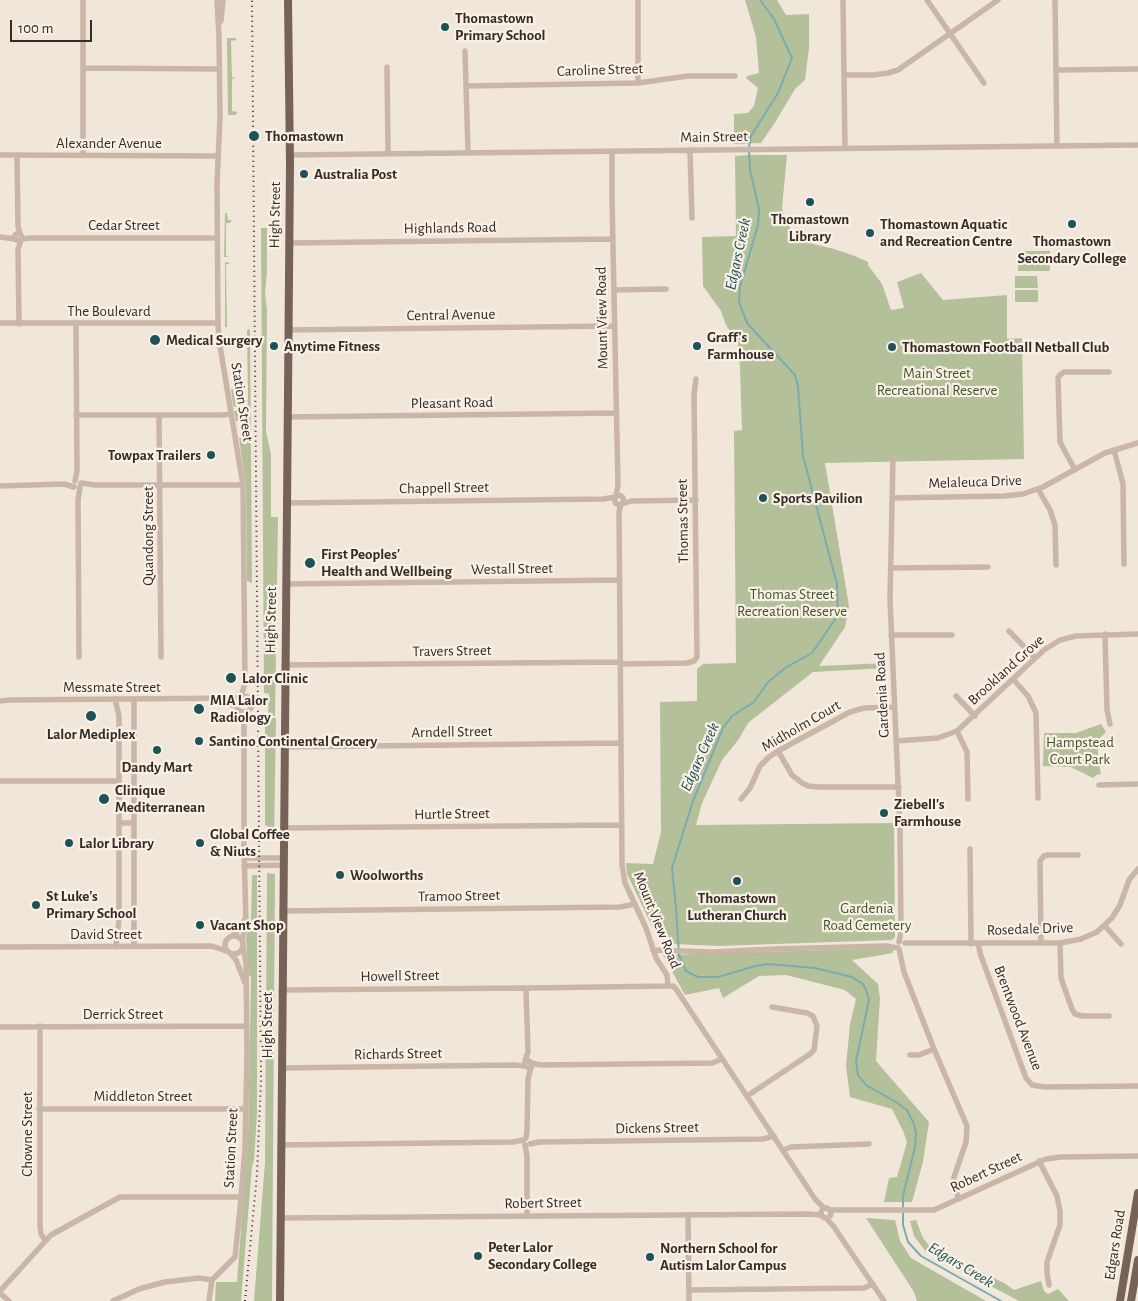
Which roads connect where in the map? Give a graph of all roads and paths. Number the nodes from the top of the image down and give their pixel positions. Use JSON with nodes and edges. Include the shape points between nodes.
{"nodes":[{"id":1,"x":83,"y":0,"type":"edge"},
{"id":2,"x":288,"y":0,"type":"edge"},
{"id":3,"x":638,"y":0,"type":"edge"},
{"id":4,"x":843,"y":0,"type":"edge"},
{"id":5,"x":926,"y":0,"type":"edge"},
{"id":6,"x":998,"y":0,"type":"edge"},
{"id":7,"x":1056,"y":0,"type":"edge"},
{"id":8,"x":222,"y":1,"type":"edge"},
{"id":9,"x":950,"y":33,"type":"junction"},
{"id":10,"x":465,"y":51,"type":"dead end"},
{"id":11,"x":387,"y":67,"type":"dead end"},
{"id":12,"x":83,"y":68,"type":"junction"},
{"id":13,"x":219,"y":69,"type":"junction"},
{"id":14,"x":1138,"y":69,"type":"edge"},
{"id":15,"x":1056,"y":70,"type":"junction"},
{"id":16,"x":844,"y":74,"type":"junction"},
{"id":17,"x":735,"y":76,"type":"dead end"},
{"id":18,"x":984,"y":82,"type":"dead end"},
{"id":19,"x":638,"y":83,"type":"junction"},
{"id":20,"x":466,"y":86,"type":"junction"},
{"id":21,"x":1138,"y":145,"type":"edge"},
{"id":22,"x":1057,"y":146,"type":"junction"},
{"id":23,"x":845,"y":148,"type":"junction"},
{"id":24,"x":690,"y":150,"type":"junction"},
{"id":25,"x":612,"y":151,"type":"junction"},
{"id":26,"x":468,"y":152,"type":"junction"},
{"id":27,"x":388,"y":153,"type":"junction"},
{"id":28,"x":0,"y":155,"type":"edge"},
{"id":29,"x":17,"y":155,"type":"junction"},
{"id":30,"x":83,"y":155,"type":"junction"},
{"id":31,"x":290,"y":155,"type":"junction"},
{"id":32,"x":218,"y":156,"type":"junction"},
{"id":33,"x":692,"y":218,"type":"dead end"},
{"id":34,"x":3,"y":237,"type":"edge"},
{"id":35,"x":18,"y":237,"type":"junction"},
{"id":36,"x":217,"y":238,"type":"junction"},
{"id":37,"x":613,"y":238,"type":"junction"},
{"id":38,"x":288,"y":242,"type":"junction"},
{"id":39,"x":666,"y":289,"type":"dead end"},
{"id":40,"x":614,"y":290,"type":"junction"},
{"id":41,"x":218,"y":323,"type":"junction"},
{"id":42,"x":0,"y":324,"type":"edge"},
{"id":43,"x":19,"y":324,"type":"junction"},
{"id":44,"x":76,"y":324,"type":"junction"},
{"id":45,"x":615,"y":326,"type":"junction"},
{"id":46,"x":288,"y":330,"type":"junction"},
{"id":47,"x":1109,"y":372,"type":"dead end"},
{"id":48,"x":696,"y":379,"type":"dead end"},
{"id":49,"x":617,"y":413,"type":"junction"},
{"id":50,"x":231,"y":414,"type":"junction"},
{"id":51,"x":76,"y":415,"type":"junction"},
{"id":52,"x":159,"y":415,"type":"junction"},
{"id":53,"x":287,"y":417,"type":"junction"},
{"id":54,"x":1138,"y":443,"type":"edge"},
{"id":55,"x":1114,"y":450,"type":"junction"},
{"id":56,"x":893,"y":458,"type":"dead end"},
{"id":57,"x":1075,"y":470,"type":"junction"},
{"id":58,"x":0,"y":484,"type":"edge"},
{"id":59,"x":78,"y":484,"type":"junction"},
{"id":60,"x":160,"y":484,"type":"junction"},
{"id":61,"x":243,"y":485,"type":"junction"},
{"id":62,"x":1038,"y":490,"type":"junction"},
{"id":63,"x":892,"y":498,"type":"junction"},
{"id":64,"x":619,"y":500,"type":"junction"},
{"id":65,"x":696,"y":500,"type":"junction"},
{"id":66,"x":286,"y":503,"type":"junction"},
{"id":67,"x":1124,"y":564,"type":"dead end"},
{"id":68,"x":1056,"y":565,"type":"dead end"},
{"id":69,"x":988,"y":567,"type":"dead end"},
{"id":70,"x":891,"y":568,"type":"junction"},
{"id":71,"x":620,"y":580,"type":"junction"},
{"id":72,"x":285,"y":584,"type":"junction"},
{"id":73,"x":1009,"y":631,"type":"dead end"},
{"id":74,"x":952,"y":634,"type":"dead end"},
{"id":75,"x":1105,"y":634,"type":"junction"},
{"id":76,"x":1138,"y":634,"type":"edge"},
{"id":77,"x":891,"y":635,"type":"junction"},
{"id":78,"x":79,"y":657,"type":"dead end"},
{"id":79,"x":162,"y":658,"type":"dead end"},
{"id":80,"x":1035,"y":658,"type":"junction"},
{"id":81,"x":694,"y":661,"type":"joint"},
{"id":82,"x":621,"y":663,"type":"junction"},
{"id":83,"x":284,"y":665,"type":"junction"},
{"id":84,"x":1013,"y":679,"type":"junction"},
{"id":85,"x":245,"y":683,"type":"junction"},
{"id":86,"x":956,"y":696,"type":"dead end"},
{"id":87,"x":240,"y":698,"type":"junction"},
{"id":88,"x":0,"y":699,"type":"edge"},
{"id":89,"x":115,"y":699,"type":"junction"},
{"id":90,"x":134,"y":699,"type":"junction"},
{"id":91,"x":215,"y":699,"type":"junction"},
{"id":92,"x":250,"y":699,"type":"junction"},
{"id":93,"x":894,"y":707,"type":"junction"},
{"id":94,"x":237,"y":708,"type":"junction"},
{"id":95,"x":248,"y":710,"type":"junction"},
{"id":96,"x":975,"y":716,"type":"junction"},
{"id":97,"x":1110,"y":724,"type":"dead end"},
{"id":98,"x":244,"y":726,"type":"junction"},
{"id":99,"x":957,"y":731,"type":"junction"},
{"id":100,"x":896,"y":741,"type":"junction"},
{"id":101,"x":621,"y":743,"type":"junction"},
{"id":102,"x":284,"y":747,"type":"junction"},
{"id":103,"x":778,"y":751,"type":"junction"},
{"id":104,"x":0,"y":781,"type":"edge"},
{"id":105,"x":119,"y":782,"type":"junction"},
{"id":106,"x":1138,"y":784,"type":"edge"},
{"id":107,"x":1100,"y":785,"type":"dead end"},
{"id":108,"x":898,"y":787,"type":"junction"},
{"id":109,"x":1038,"y":798,"type":"dead end"},
{"id":110,"x":741,"y":799,"type":"dead end"},
{"id":111,"x":968,"y":799,"type":"dead end"},
{"id":112,"x":119,"y":823,"type":"junction"},
{"id":113,"x":134,"y":823,"type":"junction"},
{"id":114,"x":622,"y":824,"type":"junction"},
{"id":115,"x":283,"y":828,"type":"junction"},
{"id":116,"x":970,"y":849,"type":"dead end"},
{"id":117,"x":1078,"y":855,"type":"dead end"},
{"id":118,"x":244,"y":858,"type":"junction"},
{"id":119,"x":283,"y":862,"type":"junction"},
{"id":120,"x":244,"y":866,"type":"junction"},
{"id":121,"x":1138,"y":869,"type":"edge"},
{"id":122,"x":635,"y":904,"type":"junction"},
{"id":123,"x":282,"y":911,"type":"junction"},
{"id":124,"x":246,"y":918,"type":"junction"},
{"id":125,"x":1105,"y":926,"type":"junction"},
{"id":126,"x":233,"y":936,"type":"junction"},
{"id":127,"x":226,"y":940,"type":"junction"},
{"id":128,"x":1041,"y":943,"type":"junction"},
{"id":129,"x":1060,"y":943,"type":"junction"},
{"id":130,"x":242,"y":944,"type":"junction"},
{"id":131,"x":971,"y":944,"type":"junction"},
{"id":132,"x":978,"y":944,"type":"junction"},
{"id":133,"x":1121,"y":944,"type":"dead end"},
{"id":134,"x":901,"y":945,"type":"junction"},
{"id":135,"x":0,"y":946,"type":"edge"},
{"id":136,"x":116,"y":946,"type":"junction"},
{"id":137,"x":134,"y":946,"type":"junction"},
{"id":138,"x":212,"y":946,"type":"junction"},
{"id":139,"x":653,"y":950,"type":"junction"},
{"id":140,"x":228,"y":952,"type":"junction"},
{"id":141,"x":246,"y":985,"type":"junction"},
{"id":142,"x":668,"y":986,"type":"junction"},
{"id":143,"x":528,"y":989,"type":"junction"},
{"id":144,"x":281,"y":990,"type":"junction"},
{"id":145,"x":772,"y":1007,"type":"dead end"},
{"id":146,"x":1108,"y":1016,"type":"dead end"},
{"id":147,"x":40,"y":1026,"type":"junction"},
{"id":148,"x":246,"y":1026,"type":"junction"},
{"id":149,"x":0,"y":1027,"type":"edge"},
{"id":150,"x":934,"y":1050,"type":"junction"},
{"id":151,"x":910,"y":1055,"type":"dead end"},
{"id":152,"x":722,"y":1058,"type":"junction"},
{"id":153,"x":528,"y":1065,"type":"junction"},
{"id":154,"x":281,"y":1068,"type":"junction"},
{"id":155,"x":1138,"y":1086,"type":"edge"},
{"id":156,"x":747,"y":1096,"type":"junction"},
{"id":157,"x":40,"y":1109,"type":"junction"},
{"id":158,"x":246,"y":1109,"type":"junction"},
{"id":159,"x":774,"y":1136,"type":"junction"},
{"id":160,"x":527,"y":1142,"type":"junction"},
{"id":161,"x":869,"y":1144,"type":"dead end"},
{"id":162,"x":280,"y":1145,"type":"junction"},
{"id":163,"x":783,"y":1150,"type":"junction"},
{"id":164,"x":1138,"y":1156,"type":"edge"},
{"id":165,"x":1039,"y":1161,"type":"junction"},
{"id":166,"x":1138,"y":1193,"type":"edge"},
{"id":167,"x":241,"y":1196,"type":"junction"},
{"id":168,"x":959,"y":1199,"type":"junction"},
{"id":169,"x":825,"y":1213,"type":"junction"},
{"id":170,"x":688,"y":1215,"type":"junction"},
{"id":171,"x":527,"y":1216,"type":"junction"},
{"id":172,"x":280,"y":1218,"type":"junction"},
{"id":173,"x":45,"y":1240,"type":"junction"},
{"id":174,"x":1134,"y":1241,"type":"edge"},
{"id":175,"x":1138,"y":1260,"type":"edge"},
{"id":176,"x":212,"y":1280,"type":"junction"},
{"id":177,"x":873,"y":1284,"type":"junction"},
{"id":178,"x":1049,"y":1285,"type":"dead end"},
{"id":179,"x":689,"y":1290,"type":"junction"},
{"id":180,"x":0,"y":1292,"type":"edge"},
{"id":181,"x":9,"y":1301,"type":"edge"},
{"id":182,"x":113,"y":1301,"type":"edge"},
{"id":183,"x":209,"y":1301,"type":"edge"},
{"id":184,"x":280,"y":1301,"type":"edge"},
{"id":185,"x":689,"y":1301,"type":"edge"},
{"id":186,"x":884,"y":1301,"type":"edge"},
{"id":187,"x":1120,"y":1301,"type":"edge"},
{"id":188,"x":1131,"y":1301,"type":"edge"}],
"edges":[{"from":1,"to":12,"type":"street"},
{"from":2,"to":31,"type":"main road","name":"High Street"},
{"from":3,"to":19,"type":"street"},
{"from":4,"to":16,"type":"street"},
{"from":5,"to":9,"type":"street"},
{"from":6,"to":9,"type":"street"},
{"from":7,"to":15,"type":"street"},
{"from":8,"to":13,"type":"street","name":"Station Street"},
{"from":9,"to":16,"type":"street","via":[[888,74]]},
{"from":9,"to":18,"type":"street"},
{"from":10,"to":20,"type":"street"},
{"from":11,"to":27,"type":"street"},
{"from":12,"to":13,"type":"street"},
{"from":12,"to":30,"type":"street"},
{"from":13,"to":32,"type":"street","name":"Station Street"},
{"from":14,"to":15,"type":"street"},
{"from":15,"to":22,"type":"street"},
{"from":16,"to":23,"type":"street"},
{"from":17,"to":19,"type":"street","name":"Caroline Street","via":[[688,76]]},
{"from":19,"to":20,"type":"street","name":"Caroline Street"},
{"from":20,"to":26,"type":"street"},
{"from":21,"to":22,"type":"street","name":"Main Street"},
{"from":22,"to":23,"type":"street","name":"Main Street"},
{"from":23,"to":24,"type":"street","name":"Main Street"},
{"from":24,"to":25,"type":"street","name":"Main Street"},
{"from":24,"to":33,"type":"street"},
{"from":25,"to":26,"type":"street","name":"Main Street"},
{"from":25,"to":37,"type":"street","name":"Mount View Road"},
{"from":26,"to":27,"type":"street","name":"Main Street"},
{"from":27,"to":31,"type":"street","name":"Main Street"},
{"from":28,"to":29,"type":"street","name":"Alexander Avenue"},
{"from":29,"to":30,"type":"street","name":"Alexander Avenue"},
{"from":29,"to":35,"type":"street"},
{"from":30,"to":32,"type":"street","name":"Alexander Avenue"},
{"from":31,"to":38,"type":"main road","name":"High Street"},
{"from":32,"to":36,"type":"street","name":"Station Street"},
{"from":34,"to":35,"type":"street","name":"Cedar Street"},
{"from":35,"to":36,"type":"street","name":"Cedar Street"},
{"from":35,"to":43,"type":"street"},
{"from":36,"to":41,"type":"street","name":"Station Street"},
{"from":37,"to":38,"type":"street","name":"Highlands Road"},
{"from":37,"to":40,"type":"street","name":"Mount View Road"},
{"from":38,"to":46,"type":"main road","name":"High Street"},
{"from":39,"to":40,"type":"street"},
{"from":40,"to":45,"type":"street","name":"Mount View Road"},
{"from":41,"to":44,"type":"street","name":"The Boulevard"},
{"from":41,"to":50,"type":"street","name":"Station Street"},
{"from":42,"to":43,"type":"street","name":"The Boulevard"},
{"from":43,"to":44,"type":"street","name":"The Boulevard"},
{"from":44,"to":51,"type":"street"},
{"from":45,"to":46,"type":"street","name":"Central Avenue"},
{"from":45,"to":49,"type":"street","name":"Mount View Road"},
{"from":46,"to":53,"type":"main road","name":"High Street"},
{"from":47,"to":57,"type":"street","via":[[1064,372],[1058,378],[1060,442]]},
{"from":48,"to":65,"type":"street","name":"Thomas Street"},
{"from":49,"to":53,"type":"street","name":"Pleasant Road"},
{"from":49,"to":64,"type":"street","name":"Mount View Road"},
{"from":50,"to":52,"type":"street"},
{"from":50,"to":61,"type":"street","name":"Station Street"},
{"from":51,"to":52,"type":"street"},
{"from":51,"to":59,"type":"street"},
{"from":52,"to":60,"type":"street","name":"Quandong Street"},
{"from":53,"to":66,"type":"main road","name":"High Street"},
{"from":54,"to":55,"type":"street","name":"Melaleuca Drive"},
{"from":55,"to":57,"type":"street","name":"Melaleuca Drive"},
{"from":55,"to":67,"type":"street","via":[[1123,484]]},
{"from":56,"to":63,"type":"street","name":"Gardenia Road"},
{"from":57,"to":62,"type":"street","name":"Melaleuca Drive"},
{"from":58,"to":59,"type":"street"},
{"from":59,"to":60,"type":"street"},
{"from":59,"to":78,"type":"street"},
{"from":60,"to":61,"type":"street"},
{"from":60,"to":79,"type":"street","name":"Quandong Street"},
{"from":61,"to":85,"type":"street","name":"Station Street"},
{"from":62,"to":63,"type":"street","name":"Melaleuca Drive","via":[[1015,496]]},
{"from":62,"to":68,"type":"street","via":[[1055,525]]},
{"from":63,"to":70,"type":"street","name":"Gardenia Road"},
{"from":64,"to":65,"type":"street"},
{"from":64,"to":66,"type":"street","name":"Chappell Street"},
{"from":64,"to":71,"type":"street","name":"Mount View Road"},
{"from":65,"to":81,"type":"street","name":"Thomas Street","via":[[697,653]]},
{"from":66,"to":72,"type":"main road","name":"High Street"},
{"from":69,"to":70,"type":"street"},
{"from":70,"to":77,"type":"street","name":"Gardenia Road"},
{"from":71,"to":72,"type":"street","name":"Westall Street"},
{"from":71,"to":82,"type":"street","name":"Mount View Road"},
{"from":72,"to":83,"type":"main road","name":"High Street"},
{"from":73,"to":80,"type":"street"},
{"from":74,"to":77,"type":"street"},
{"from":75,"to":76,"type":"street","name":"Brookland Grove"},
{"from":75,"to":80,"type":"street","name":"Brookland Grove","via":[[1069,637]]},
{"from":75,"to":97,"type":"street"},
{"from":77,"to":93,"type":"street","name":"Gardenia Road"},
{"from":80,"to":84,"type":"street","name":"Brookland Grove"},
{"from":81,"to":82,"type":"street","name":"Travers Street"},
{"from":82,"to":83,"type":"street","name":"Travers Street"},
{"from":82,"to":101,"type":"street","name":"Mount View Road"},
{"from":83,"to":102,"type":"main road","name":"High Street"},
{"from":84,"to":96,"type":"street","name":"Brookland Grove"},
{"from":84,"to":109,"type":"street","via":[[1028,696],[1036,713]]},
{"from":85,"to":87,"type":"street","name":"Station Street"},
{"from":85,"to":92,"type":"street","name":"Station Street"},
{"from":86,"to":96,"type":"street"},
{"from":87,"to":91,"type":"street","name":"Messmate Street"},
{"from":87,"to":92,"type":"street"},
{"from":87,"to":94,"type":"street","via":[[236,702]]},
{"from":88,"to":89,"type":"street","name":"Messmate Street"},
{"from":89,"to":90,"type":"street","name":"Messmate Street"},
{"from":89,"to":105,"type":"street","via":[[119,716]]},
{"from":90,"to":91,"type":"street","name":"Messmate Street"},
{"from":90,"to":113,"type":"street"},
{"from":91,"to":94,"type":"street","name":"Messmate Street"},
{"from":92,"to":95,"type":"street"},
{"from":93,"to":100,"type":"street","name":"Gardenia Road"},
{"from":93,"to":103,"type":"street","name":"Midholm Court","via":[[850,712]]},
{"from":94,"to":95,"type":"street","via":[[244,712]]},
{"from":94,"to":98,"type":"street","name":"Station Street"},
{"from":95,"to":98,"type":"street","name":"Station Street"},
{"from":96,"to":99,"type":"street","name":"Brookland Grove"},
{"from":98,"to":118,"type":"street","name":"Station Street"},
{"from":99,"to":100,"type":"street","name":"Brookland Grove","via":[[938,738]]},
{"from":99,"to":111,"type":"street","via":[[967,752]]},
{"from":100,"to":108,"type":"street","name":"Gardenia Road"},
{"from":101,"to":102,"type":"street","name":"Arndell Street"},
{"from":101,"to":114,"type":"street","name":"Mount View Road"},
{"from":102,"to":115,"type":"main road","name":"High Street"},
{"from":103,"to":108,"type":"street","via":[[792,775],[808,786]]},
{"from":103,"to":110,"type":"street","name":"Midholm Court","via":[[760,766]]},
{"from":104,"to":105,"type":"street"},
{"from":105,"to":112,"type":"street"},
{"from":106,"to":107,"type":"street"},
{"from":108,"to":134,"type":"street","name":"Gardenia Road"},
{"from":112,"to":113,"type":"street"},
{"from":112,"to":136,"type":"street"},
{"from":113,"to":137,"type":"street"},
{"from":114,"to":115,"type":"street","name":"Hurtle Street"},
{"from":114,"to":122,"type":"street","name":"Mount View Road","via":[[623,874]]},
{"from":115,"to":119,"type":"main road","name":"High Street"},
{"from":116,"to":131,"type":"street"},
{"from":117,"to":128,"type":"street","via":[[1048,855],[1040,861]]},
{"from":118,"to":119,"type":"street"},
{"from":118,"to":120,"type":"street","name":"Station Street"},
{"from":119,"to":120,"type":"street"},
{"from":119,"to":123,"type":"main road","name":"High Street"},
{"from":120,"to":124,"type":"street","name":"Station Street"},
{"from":121,"to":125,"type":"street","name":"Rosedale Drive","via":[[1129,880],[1117,912]]},
{"from":122,"to":123,"type":"street","name":"Tramoo Street","via":[[620,907]]},
{"from":122,"to":139,"type":"street","name":"Mount View Road"},
{"from":123,"to":144,"type":"main road","name":"High Street"},
{"from":124,"to":126,"type":"street"},
{"from":124,"to":130,"type":"street","name":"Station Street"},
{"from":125,"to":129,"type":"street","name":"Rosedale Drive","via":[[1081,940]]},
{"from":125,"to":133,"type":"street"},
{"from":126,"to":127,"type":"street"},
{"from":126,"to":130,"type":"street","via":[[238,937]]},
{"from":127,"to":138,"type":"street","name":"David Street"},
{"from":127,"to":140,"type":"street","via":[[224,946]]},
{"from":128,"to":129,"type":"street","name":"Rosedale Drive"},
{"from":128,"to":132,"type":"street","name":"Rosedale Drive"},
{"from":129,"to":146,"type":"street","via":[[1061,978],[1075,1014]]},
{"from":130,"to":140,"type":"street","via":[[237,954]]},
{"from":130,"to":141,"type":"street","name":"Station Street"},
{"from":131,"to":132,"type":"street","name":"Rosedale Drive"},
{"from":131,"to":134,"type":"street","name":"Rosedale Drive"},
{"from":132,"to":155,"type":"street","name":"Brentwood Avenue","via":[[1026,1078],[1032,1085]]},
{"from":134,"to":139,"type":"street","name":"Rosedale Drive","via":[[713,952]]},
{"from":134,"to":150,"type":"street","name":"Gardenia Road","via":[[904,972]]},
{"from":135,"to":136,"type":"street","name":"David Street"},
{"from":136,"to":137,"type":"street","name":"David Street"},
{"from":137,"to":138,"type":"street","name":"David Street"},
{"from":138,"to":140,"type":"street","name":"David Street"},
{"from":139,"to":142,"type":"street","name":"Mount View Road","via":[[667,976]]},
{"from":140,"to":141,"type":"street","name":"Station Street"},
{"from":141,"to":148,"type":"street","name":"Station Street"},
{"from":142,"to":143,"type":"street","name":"Howell Street"},
{"from":142,"to":152,"type":"street","name":"Mount View Road","via":[[676,989]]},
{"from":143,"to":144,"type":"street","name":"Howell Street"},
{"from":143,"to":153,"type":"street"},
{"from":144,"to":154,"type":"main road","name":"High Street"},
{"from":145,"to":156,"type":"street","via":[[813,1016],[817,1026],[814,1050]]},
{"from":147,"to":148,"type":"street","name":"Derrick Street"},
{"from":147,"to":149,"type":"street","name":"Derrick Street"},
{"from":147,"to":157,"type":"street","name":"Chowne Street"},
{"from":148,"to":158,"type":"street","name":"Station Street"},
{"from":150,"to":151,"type":"street"},
{"from":150,"to":168,"type":"street","name":"Gardenia Road","via":[[967,1126],[966,1142],[954,1177]]},
{"from":152,"to":153,"type":"street","name":"Richards Street","via":[[712,1062]]},
{"from":152,"to":156,"type":"street","name":"Mount View Road"},
{"from":153,"to":154,"type":"street","name":"Richards Street"},
{"from":153,"to":160,"type":"street"},
{"from":154,"to":162,"type":"main road","name":"High Street"},
{"from":156,"to":159,"type":"street","name":"Mount View Road"},
{"from":157,"to":158,"type":"street","name":"Middleton Street"},
{"from":157,"to":173,"type":"street","name":"Chowne Street","via":[[40,1225]]},
{"from":158,"to":167,"type":"street","name":"Station Street"},
{"from":159,"to":160,"type":"street","name":"Dickens Street","via":[[763,1139]]},
{"from":159,"to":163,"type":"street","name":"Mount View Road"},
{"from":160,"to":162,"type":"street","name":"Dickens Street"},
{"from":160,"to":171,"type":"street"},
{"from":161,"to":163,"type":"street"},
{"from":162,"to":172,"type":"main road","name":"High Street"},
{"from":163,"to":169,"type":"street","name":"Mount View Road"},
{"from":164,"to":165,"type":"street","name":"Robert Street","via":[[1061,1157]]},
{"from":165,"to":168,"type":"street","name":"Robert Street"},
{"from":165,"to":178,"type":"street","via":[[1060,1211],[1060,1225],[1047,1262]]},
{"from":166,"to":174,"type":"main road","name":"Edgars Road"},
{"from":167,"to":173,"type":"street","via":[[122,1197]]},
{"from":167,"to":176,"type":"street","name":"Station Street","via":[[235,1257]]},
{"from":168,"to":169,"type":"street","name":"Robert Street","via":[[934,1210]]},
{"from":169,"to":170,"type":"street","name":"Robert Street"},
{"from":169,"to":177,"type":"street","name":"Mount View Road"},
{"from":170,"to":171,"type":"street","name":"Robert Street"},
{"from":170,"to":179,"type":"street"},
{"from":171,"to":172,"type":"street","name":"Robert Street"},
{"from":172,"to":184,"type":"main road","name":"High Street"},
{"from":173,"to":180,"type":"street"},
{"from":174,"to":187,"type":"main road","name":"Edgars Road"},
{"from":175,"to":188,"type":"main road","name":"Edgars Road"},
{"from":176,"to":182,"type":"street","via":[[199,1278],[165,1282]]},
{"from":176,"to":183,"type":"street"},
{"from":177,"to":179,"type":"street","via":[[864,1288]]},
{"from":177,"to":186,"type":"street","name":"Mount View Road"},
{"from":179,"to":185,"type":"street"},
{"from":180,"to":181,"type":"street"}]}
